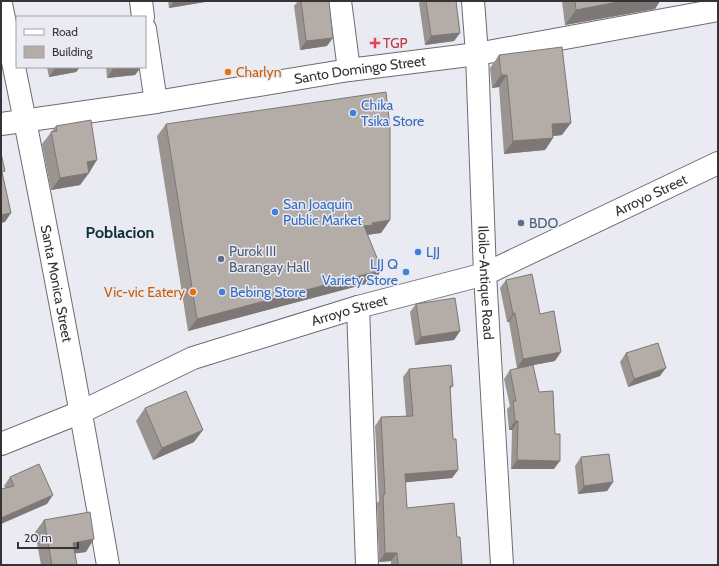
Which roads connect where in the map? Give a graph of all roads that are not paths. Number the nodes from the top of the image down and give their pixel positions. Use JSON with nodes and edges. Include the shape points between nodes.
{"nodes":[{"id":1,"x":141,"y":1,"type":"edge"},
{"id":2,"x":340,"y":1,"type":"edge"},
{"id":3,"x":472,"y":1,"type":"edge"},
{"id":4,"x":1,"y":4,"type":"edge"},
{"id":5,"x":718,"y":10,"type":"edge"},
{"id":6,"x":143,"y":16,"type":"edge"},
{"id":7,"x":146,"y":36,"type":"edge"},
{"id":8,"x":477,"y":54,"type":"junction"},
{"id":9,"x":349,"y":70,"type":"junction"},
{"id":10,"x":156,"y":102,"type":"junction"},
{"id":11,"x":26,"y":121,"type":"junction"},
{"id":12,"x":1,"y":124,"type":"edge"},
{"id":13,"x":718,"y":163,"type":"edge"},
{"id":14,"x":485,"y":274,"type":"junction"},
{"id":15,"x":358,"y":307,"type":"junction"},
{"id":16,"x":81,"y":412,"type":"junction"},
{"id":17,"x":1,"y":444,"type":"edge"},
{"id":18,"x":108,"y":565,"type":"edge"},
{"id":19,"x":367,"y":565,"type":"edge"},
{"id":20,"x":502,"y":565,"type":"edge"}],
"edges":[{"from":1,"to":6,"type":"street"},
{"from":2,"to":9,"type":"street"},
{"from":3,"to":8,"type":"street","name":"Iloilo-Antique Road"},
{"from":4,"to":11,"type":"street","name":"Santa Monica Street"},
{"from":5,"to":8,"type":"street","name":"Santo Domingo Street"},
{"from":7,"to":10,"type":"street"},
{"from":8,"to":9,"type":"street","name":"Santo Domingo Street"},
{"from":8,"to":14,"type":"street","name":"Iloilo-Antique Road"},
{"from":9,"to":10,"type":"street","name":"Santo Domingo Street"},
{"from":10,"to":11,"type":"street","name":"Santo Domingo Street"},
{"from":11,"to":12,"type":"street","name":"Santo Domingo Street"},
{"from":11,"to":16,"type":"street","name":"Santa Monica Street"},
{"from":13,"to":14,"type":"street","name":"Arroyo Street"},
{"from":14,"to":15,"type":"street","name":"Arroyo Street"},
{"from":14,"to":20,"type":"street","name":"Iloilo-Antique Road"},
{"from":15,"to":16,"type":"street","name":"Arroyo Street","via":[[192,358]]},
{"from":15,"to":19,"type":"street"},
{"from":16,"to":17,"type":"street","name":"Arroyo Street"},
{"from":16,"to":18,"type":"street","name":"Santa Monica Street"}]}
